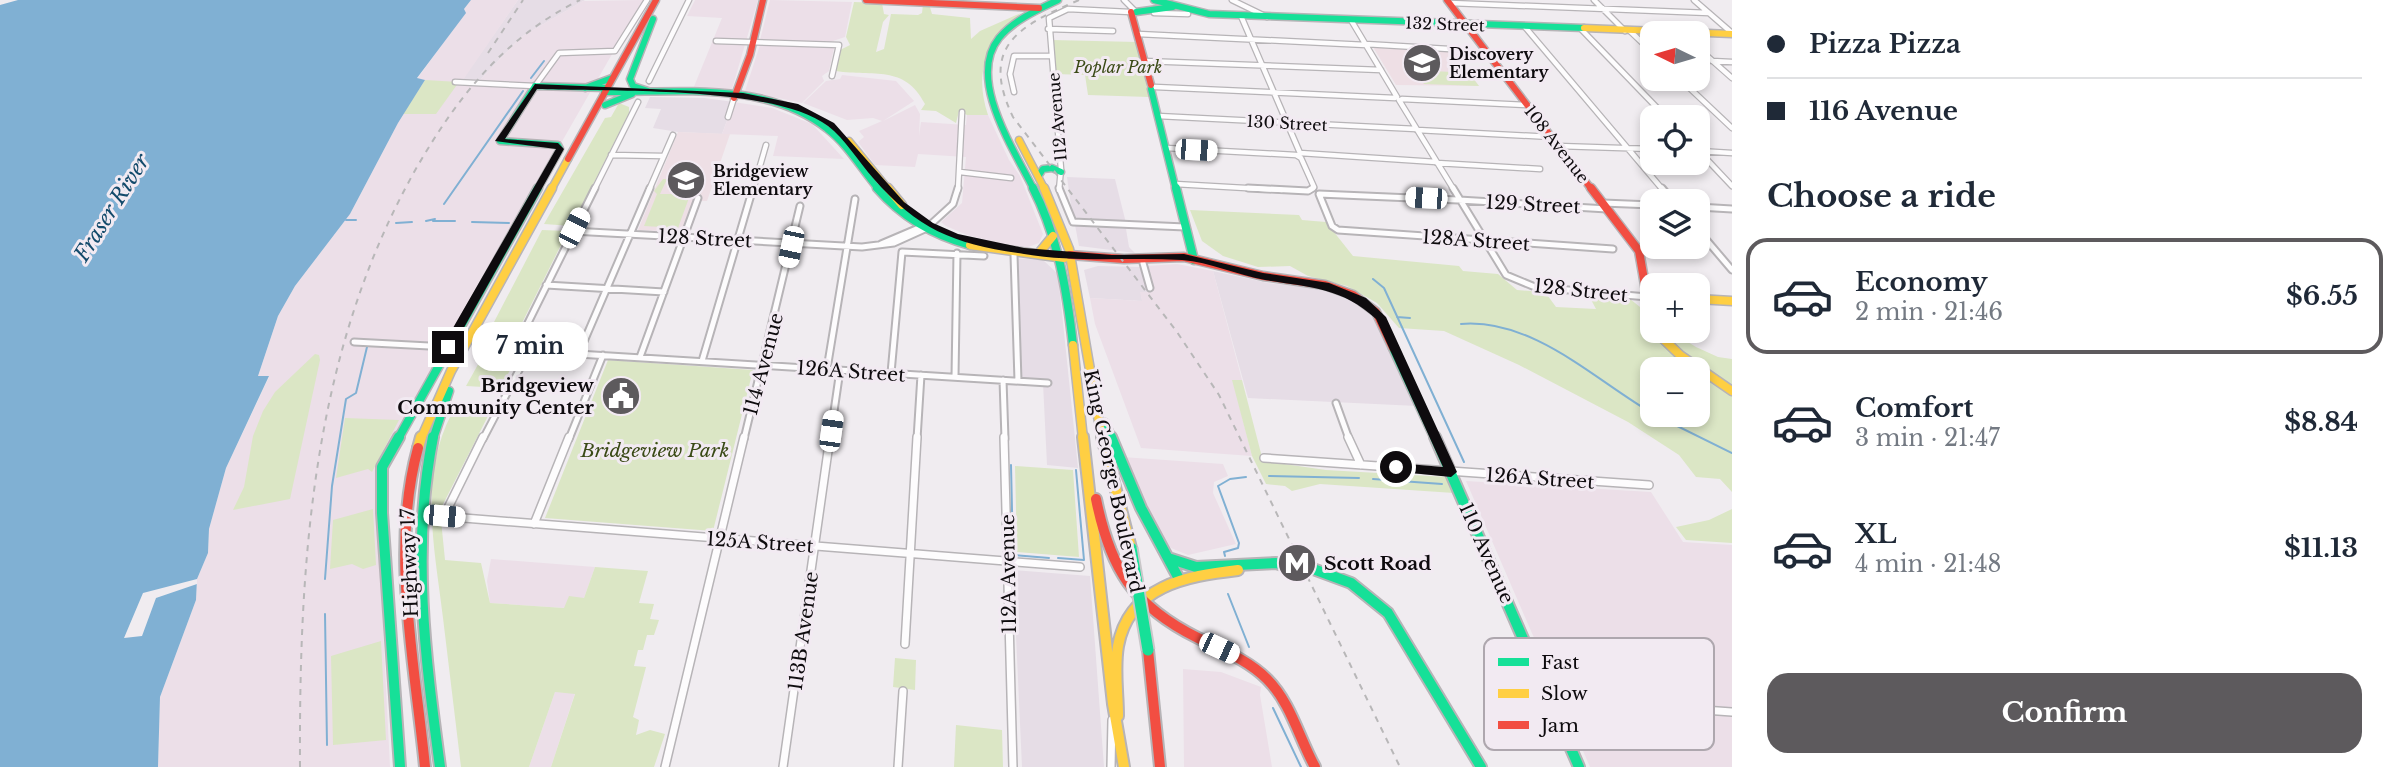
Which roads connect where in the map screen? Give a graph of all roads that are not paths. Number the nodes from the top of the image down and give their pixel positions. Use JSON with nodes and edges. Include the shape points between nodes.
{"nodes":[{"id":1,"x":647,"y":0,"type":"edge"},
{"id":2,"x":659,"y":0,"type":"edge"},
{"id":3,"x":689,"y":0,"type":"edge"},
{"id":4,"x":763,"y":0,"type":"edge"},
{"id":5,"x":866,"y":0,"type":"edge"},
{"id":6,"x":885,"y":0,"type":"edge"},
{"id":7,"x":1066,"y":0,"type":"edge"},
{"id":8,"x":1125,"y":0,"type":"edge"},
{"id":9,"x":1154,"y":0,"type":"edge"},
{"id":10,"x":1232,"y":0,"type":"edge"},
{"id":11,"x":1594,"y":0,"type":"edge"},
{"id":12,"x":1694,"y":0,"type":"edge"},
{"id":13,"x":962,"y":2,"type":"edge"},
{"id":14,"x":1448,"y":2,"type":"edge"},
{"id":15,"x":1050,"y":5,"type":"edge"},
{"id":16,"x":1016,"y":6,"type":"junction"},
{"id":17,"x":1175,"y":7,"type":"junction"},
{"id":18,"x":1157,"y":9,"type":"edge"},
{"id":19,"x":1603,"y":9,"type":"junction"},
{"id":20,"x":1132,"y":11,"type":"junction"},
{"id":21,"x":1709,"y":13,"type":"junction"},
{"id":22,"x":1188,"y":14,"type":"dead end"},
{"id":23,"x":1026,"y":15,"type":"junction"},
{"id":24,"x":1241,"y":16,"type":"junction"},
{"id":25,"x":1267,"y":17,"type":"junction"},
{"id":26,"x":653,"y":19,"type":"junction"},
{"id":27,"x":1352,"y":20,"type":"junction"},
{"id":28,"x":1465,"y":25,"type":"junction"},
{"id":29,"x":1525,"y":27,"type":"junction"},
{"id":30,"x":1048,"y":29,"type":"junction"},
{"id":31,"x":1581,"y":29,"type":"junction"},
{"id":32,"x":1113,"y":31,"type":"dead end"},
{"id":33,"x":1628,"y":31,"type":"junction"},
{"id":34,"x":1640,"y":31,"type":"edge"},
{"id":35,"x":1710,"y":33,"type":"edge"},
{"id":36,"x":1732,"y":33,"type":"edge"},
{"id":37,"x":1138,"y":34,"type":"junction"},
{"id":38,"x":1251,"y":39,"type":"junction"},
{"id":39,"x":716,"y":41,"type":"dead end"},
{"id":40,"x":753,"y":42,"type":"junction"},
{"id":41,"x":1640,"y":42,"type":"edge"},
{"id":42,"x":1365,"y":44,"type":"junction"},
{"id":43,"x":1449,"y":49,"type":"dead end"},
{"id":44,"x":1051,"y":56,"type":"junction"},
{"id":45,"x":1144,"y":61,"type":"junction"},
{"id":46,"x":1712,"y":61,"type":"joint"},
{"id":47,"x":1732,"y":62,"type":"edge"},
{"id":48,"x":1262,"y":65,"type":"junction"},
{"id":49,"x":1381,"y":71,"type":"junction"},
{"id":50,"x":832,"y":76,"type":"dead end"},
{"id":51,"x":612,"y":77,"type":"junction"},
{"id":52,"x":1732,"y":78,"type":"edge"},
{"id":53,"x":456,"y":82,"type":"dead end"},
{"id":54,"x":535,"y":86,"type":"junction"},
{"id":55,"x":648,"y":86,"type":"junction"},
{"id":56,"x":1152,"y":87,"type":"junction"},
{"id":57,"x":584,"y":89,"type":"junction"},
{"id":58,"x":608,"y":91,"type":"junction"},
{"id":59,"x":1693,"y":91,"type":"edge"},
{"id":60,"x":1014,"y":92,"type":"dead end"},
{"id":61,"x":1273,"y":93,"type":"junction"},
{"id":62,"x":735,"y":96,"type":"junction"},
{"id":63,"x":635,"y":98,"type":"junction"},
{"id":64,"x":1398,"y":98,"type":"junction"},
{"id":65,"x":601,"y":104,"type":"junction"},
{"id":66,"x":1527,"y":105,"type":"junction"},
{"id":67,"x":1654,"y":105,"type":"edge"},
{"id":68,"x":962,"y":111,"type":"dead end"},
{"id":69,"x":1158,"y":116,"type":"junction"},
{"id":70,"x":727,"y":117,"type":"dead end"},
{"id":71,"x":1286,"y":123,"type":"junction"},
{"id":72,"x":1732,"y":128,"type":"edge"},
{"id":73,"x":1417,"y":130,"type":"junction"},
{"id":74,"x":673,"y":135,"type":"dead end"},
{"id":75,"x":1551,"y":137,"type":"junction"},
{"id":76,"x":766,"y":145,"type":"dead end"},
{"id":77,"x":1558,"y":146,"type":"junction"},
{"id":78,"x":1166,"y":148,"type":"junction"},
{"id":79,"x":1627,"y":148,"type":"junction"},
{"id":80,"x":1640,"y":149,"type":"edge"},
{"id":81,"x":579,"y":151,"type":"junction"},
{"id":82,"x":1710,"y":152,"type":"edge"},
{"id":83,"x":1732,"y":153,"type":"edge"},
{"id":84,"x":1297,"y":154,"type":"junction"},
{"id":85,"x":611,"y":155,"type":"junction"},
{"id":86,"x":663,"y":156,"type":"junction"},
{"id":87,"x":1437,"y":163,"type":"junction"},
{"id":88,"x":1710,"y":163,"type":"edge"},
{"id":89,"x":1540,"y":169,"type":"dead end"},
{"id":90,"x":960,"y":172,"type":"junction"},
{"id":91,"x":1061,"y":172,"type":"junction"},
{"id":92,"x":1039,"y":175,"type":"junction"},
{"id":93,"x":1012,"y":178,"type":"dead end"},
{"id":94,"x":1175,"y":184,"type":"junction"},
{"id":95,"x":1732,"y":186,"type":"edge"},
{"id":96,"x":1663,"y":189,"type":"edge"},
{"id":97,"x":698,"y":198,"type":"dead end"},
{"id":98,"x":855,"y":199,"type":"dead end"},
{"id":99,"x":1459,"y":200,"type":"junction"},
{"id":100,"x":1640,"y":205,"type":"edge"},
{"id":101,"x":800,"y":206,"type":"dead end"},
{"id":102,"x":1605,"y":206,"type":"junction"},
{"id":103,"x":1710,"y":208,"type":"edge"},
{"id":104,"x":1732,"y":209,"type":"edge"},
{"id":105,"x":925,"y":227,"type":"junction"},
{"id":106,"x":1185,"y":227,"type":"junction"},
{"id":107,"x":1338,"y":230,"type":"joint"},
{"id":108,"x":572,"y":231,"type":"junction"},
{"id":109,"x":629,"y":234,"type":"junction"},
{"id":110,"x":1053,"y":236,"type":"junction"},
{"id":111,"x":683,"y":237,"type":"junction"},
{"id":112,"x":737,"y":240,"type":"junction"},
{"id":113,"x":1483,"y":240,"type":"junction"},
{"id":114,"x":792,"y":243,"type":"junction"},
{"id":115,"x":1710,"y":244,"type":"edge"},
{"id":116,"x":847,"y":246,"type":"junction"},
{"id":117,"x":1614,"y":249,"type":"dead end"},
{"id":118,"x":957,"y":253,"type":"junction"},
{"id":119,"x":1014,"y":255,"type":"junction"},
{"id":120,"x":1039,"y":255,"type":"junction"},
{"id":121,"x":984,"y":256,"type":"dead end"},
{"id":122,"x":1071,"y":257,"type":"junction"},
{"id":123,"x":1059,"y":260,"type":"junction"},
{"id":124,"x":1194,"y":260,"type":"junction"},
{"id":125,"x":1143,"y":263,"type":"junction"},
{"id":126,"x":1732,"y":270,"type":"edge"},
{"id":127,"x":1644,"y":273,"type":"edge"},
{"id":128,"x":546,"y":285,"type":"junction"},
{"id":129,"x":1150,"y":288,"type":"dead end"},
{"id":130,"x":607,"y":289,"type":"junction"},
{"id":131,"x":664,"y":292,"type":"junction"},
{"id":132,"x":1640,"y":296,"type":"edge"},
{"id":133,"x":1710,"y":300,"type":"edge"},
{"id":134,"x":1732,"y":301,"type":"edge"},
{"id":135,"x":355,"y":342,"type":"dead end"},
{"id":136,"x":1667,"y":343,"type":"edge"},
{"id":137,"x":448,"y":347,"type":"junction"},
{"id":138,"x":510,"y":349,"type":"dead end"},
{"id":139,"x":579,"y":353,"type":"junction"},
{"id":140,"x":603,"y":355,"type":"junction"},
{"id":141,"x":640,"y":357,"type":"junction"},
{"id":142,"x":702,"y":361,"type":"junction"},
{"id":143,"x":763,"y":365,"type":"junction"},
{"id":144,"x":827,"y":369,"type":"junction"},
{"id":145,"x":840,"y":370,"type":"junction"},
{"id":146,"x":891,"y":373,"type":"junction"},
{"id":147,"x":921,"y":375,"type":"junction"},
{"id":148,"x":955,"y":377,"type":"junction"},
{"id":149,"x":1003,"y":380,"type":"junction"},
{"id":150,"x":1018,"y":381,"type":"junction"},
{"id":151,"x":1048,"y":383,"type":"dead end"},
{"id":152,"x":1732,"y":391,"type":"edge"},
{"id":153,"x":1092,"y":394,"type":"junction"},
{"id":154,"x":1080,"y":402,"type":"junction"},
{"id":155,"x":1336,"y":403,"type":"dead end"},
{"id":156,"x":1264,"y":458,"type":"dead end"},
{"id":157,"x":1361,"y":465,"type":"junction"},
{"id":158,"x":1451,"y":472,"type":"junction"},
{"id":159,"x":1649,"y":485,"type":"dead end"},
{"id":160,"x":442,"y":516,"type":"joint"},
{"id":161,"x":534,"y":524,"type":"junction"},
{"id":162,"x":720,"y":539,"type":"junction"},
{"id":163,"x":815,"y":546,"type":"junction"},
{"id":164,"x":910,"y":553,"type":"junction"},
{"id":165,"x":1168,"y":558,"type":"junction"},
{"id":166,"x":1007,"y":560,"type":"junction"},
{"id":167,"x":1305,"y":566,"type":"tunnel mouth"},
{"id":168,"x":1080,"y":567,"type":"dead end"},
{"id":169,"x":1178,"y":577,"type":"junction"},
{"id":170,"x":1139,"y":600,"type":"junction"},
{"id":171,"x":1525,"y":638,"type":"edge"},
{"id":172,"x":905,"y":644,"type":"dead end"},
{"id":173,"x":903,"y":691,"type":"dead end"},
{"id":174,"x":1113,"y":704,"type":"junction"},
{"id":175,"x":1714,"y":711,"type":"edge"},
{"id":176,"x":1732,"y":712,"type":"edge"},
{"id":177,"x":1118,"y":732,"type":"junction"},
{"id":178,"x":1572,"y":750,"type":"edge"},
{"id":179,"x":400,"y":767,"type":"edge"},
{"id":180,"x":425,"y":767,"type":"edge"},
{"id":181,"x":440,"y":767,"type":"edge"},
{"id":182,"x":665,"y":767,"type":"edge"},
{"id":183,"x":783,"y":767,"type":"edge"},
{"id":184,"x":898,"y":767,"type":"edge"},
{"id":185,"x":1013,"y":767,"type":"edge"},
{"id":186,"x":1111,"y":767,"type":"edge"},
{"id":187,"x":1124,"y":767,"type":"edge"},
{"id":188,"x":1160,"y":767,"type":"edge"},
{"id":189,"x":1315,"y":767,"type":"edge"},
{"id":190,"x":1481,"y":767,"type":"edge"},
{"id":191,"x":1579,"y":767,"type":"edge"}],
"edges":[{"from":1,"to":54,"type":"street","via":[[617,50],[559,53]]},
{"from":2,"to":26,"type":"main road","name":"Highway 17"},
{"from":2,"to":51,"type":"main road","name":"Highway 17"},
{"from":3,"to":55,"type":"street"},
{"from":4,"to":40,"type":"main road"},
{"from":5,"to":6,"type":"main road","name":"132 Street"},
{"from":6,"to":13,"type":"main road","name":"132 Street"},
{"from":7,"to":15,"type":"main road","name":"King George Boulevard"},
{"from":8,"to":20,"type":"street"},
{"from":9,"to":17,"type":"main road"},
{"from":10,"to":25,"type":"street"},
{"from":11,"to":19,"type":"street"},
{"from":12,"to":21,"type":"street"},
{"from":13,"to":16,"type":"main road","name":"132 Street"},
{"from":14,"to":19,"type":"street"},
{"from":14,"to":28,"type":"main road","name":"108 Avenue"},
{"from":15,"to":16,"type":"main road","name":"132 Street"},
{"from":15,"to":20,"type":"street","name":"132 Street"},
{"from":15,"to":23,"type":"main road","name":"King George Boulevard"},
{"from":15,"to":30,"type":"street"},
{"from":15,"to":92,"type":"main road","name":"King George Boulevard","via":[[1009,34],[992,69],[996,100]]},
{"from":16,"to":23,"type":"main road"},
{"from":17,"to":18,"type":"main road","name":"132 Street"},
{"from":17,"to":24,"type":"main road","name":"132 Street"},
{"from":18,"to":20,"type":"main road","name":"132 Street"},
{"from":18,"to":22,"type":"street","name":"132 Street"},
{"from":19,"to":21,"type":"street"},
{"from":19,"to":33,"type":"street"},
{"from":20,"to":37,"type":"main road"},
{"from":21,"to":36,"type":"street"},
{"from":23,"to":110,"type":"main road","name":"King George Boulevard","via":[[995,45],[986,84]]},
{"from":24,"to":25,"type":"main road","name":"132 Street"},
{"from":24,"to":38,"type":"street"},
{"from":25,"to":27,"type":"main road","name":"132 Street"},
{"from":26,"to":55,"type":"main road","via":[[630,79],[634,86]]},
{"from":26,"to":58,"type":"main road","name":"Highway 17"},
{"from":27,"to":28,"type":"main road","name":"132 Street"},
{"from":27,"to":42,"type":"street"},
{"from":28,"to":29,"type":"main road","name":"132 Street"},
{"from":28,"to":66,"type":"main road","name":"108 Avenue"},
{"from":29,"to":31,"type":"main road","name":"132 Street"},
{"from":29,"to":79,"type":"street"},
{"from":30,"to":32,"type":"street"},
{"from":30,"to":44,"type":"street","name":"112 Avenue"},
{"from":31,"to":33,"type":"main road","name":"132 Street"},
{"from":31,"to":67,"type":"street"},
{"from":33,"to":34,"type":"main road","name":"132 Street"},
{"from":33,"to":41,"type":"street"},
{"from":35,"to":36,"type":"main road","name":"132 Street"},
{"from":37,"to":38,"type":"street"},
{"from":37,"to":45,"type":"main road"},
{"from":38,"to":42,"type":"street"},
{"from":38,"to":48,"type":"street"},
{"from":39,"to":40,"type":"street"},
{"from":40,"to":50,"type":"street","via":[[839,44]]},
{"from":40,"to":62,"type":"main road"},
{"from":42,"to":43,"type":"street"},
{"from":42,"to":49,"type":"street"},
{"from":44,"to":60,"type":"street","via":[[1015,55],[1010,74]]},
{"from":44,"to":91,"type":"street","name":"112 Avenue"},
{"from":45,"to":48,"type":"street"},
{"from":45,"to":56,"type":"main road"},
{"from":46,"to":47,"type":"street"},
{"from":46,"to":52,"type":"street"},
{"from":48,"to":49,"type":"street"},
{"from":48,"to":61,"type":"street"},
{"from":49,"to":64,"type":"street"},
{"from":51,"to":57,"type":"main road"},
{"from":51,"to":58,"type":"main road","name":"Highway 17"},
{"from":53,"to":54,"type":"street"},
{"from":54,"to":57,"type":"main road"},
{"from":54,"to":137,"type":"main road","via":[[500,141],[561,147]]},
{"from":55,"to":58,"type":"main road"},
{"from":55,"to":62,"type":"main road"},
{"from":56,"to":61,"type":"street"},
{"from":56,"to":69,"type":"main road"},
{"from":57,"to":58,"type":"main road"},
{"from":57,"to":65,"type":"main road","via":[[595,94]]},
{"from":58,"to":63,"type":"main road"},
{"from":58,"to":65,"type":"main road","name":"Highway 17"},
{"from":58,"to":81,"type":"main road"},
{"from":59,"to":72,"type":"street"},
{"from":61,"to":64,"type":"street"},
{"from":61,"to":71,"type":"street"},
{"from":62,"to":63,"type":"main road"},
{"from":62,"to":70,"type":"street"},
{"from":62,"to":105,"type":"main road","via":[[781,106],[819,123],[889,201]]},
{"from":63,"to":65,"type":"main road"},
{"from":63,"to":85,"type":"street"},
{"from":64,"to":66,"type":"street"},
{"from":64,"to":73,"type":"street"},
{"from":65,"to":81,"type":"main road","name":"Highway 17"},
{"from":65,"to":180,"type":"main road","name":"Highway 17","via":[[438,395],[408,484],[404,551]]},
{"from":66,"to":75,"type":"main road","name":"108 Avenue"},
{"from":68,"to":90,"type":"street"},
{"from":69,"to":71,"type":"street","name":"130 Street"},
{"from":69,"to":78,"type":"main road"},
{"from":71,"to":73,"type":"street","name":"130 Street"},
{"from":71,"to":84,"type":"street"},
{"from":73,"to":75,"type":"street","name":"130 Street"},
{"from":73,"to":87,"type":"street"},
{"from":74,"to":86,"type":"street"},
{"from":75,"to":77,"type":"main road","name":"108 Avenue"},
{"from":76,"to":112,"type":"street"},
{"from":77,"to":79,"type":"street"},
{"from":77,"to":102,"type":"main road","name":"108 Avenue"},
{"from":78,"to":84,"type":"street"},
{"from":78,"to":94,"type":"main road"},
{"from":79,"to":80,"type":"street"},
{"from":79,"to":96,"type":"street"},
{"from":81,"to":181,"type":"main road","name":"Highway 17","via":[[453,384],[423,465],[419,564]]},
{"from":82,"to":83,"type":"street"},
{"from":84,"to":87,"type":"street"},
{"from":84,"to":94,"type":"street","via":[[1314,187],[1308,191]]},
{"from":85,"to":86,"type":"street"},
{"from":85,"to":108,"type":"street"},
{"from":86,"to":109,"type":"street"},
{"from":87,"to":89,"type":"street"},
{"from":87,"to":99,"type":"street"},
{"from":88,"to":95,"type":"street"},
{"from":90,"to":93,"type":"street"},
{"from":90,"to":105,"type":"street","via":[[956,200]]},
{"from":91,"to":92,"type":"main road","via":[[1043,169]]},
{"from":91,"to":106,"type":"street","name":"112 Avenue","via":[[1059,189],[1073,222]]},
{"from":92,"to":122,"type":"main road","name":"King George Boulevard"},
{"from":94,"to":106,"type":"main road"},
{"from":97,"to":111,"type":"street"},
{"from":98,"to":116,"type":"street"},
{"from":99,"to":102,"type":"street","name":"129 Street"},
{"from":99,"to":107,"type":"street","name":"129 Street","via":[[1321,192],[1332,226]]},
{"from":99,"to":113,"type":"street"},
{"from":100,"to":102,"type":"street","name":"129 Street"},
{"from":101,"to":114,"type":"street","name":"114 Avenue"},
{"from":102,"to":127,"type":"main road","name":"108 Avenue","via":[[1639,251]]},
{"from":103,"to":104,"type":"street"},
{"from":105,"to":116,"type":"street","name":"128 Street","via":[[901,241]]},
{"from":105,"to":119,"type":"main road","via":[[964,245]]},
{"from":105,"to":120,"type":"main road"},
{"from":106,"to":124,"type":"main road"},
{"from":107,"to":113,"type":"street","name":"128A Street"},
{"from":108,"to":109,"type":"street","name":"128 Street"},
{"from":108,"to":128,"type":"street"},
{"from":109,"to":111,"type":"street","name":"128 Street"},
{"from":109,"to":130,"type":"street"},
{"from":110,"to":120,"type":"main road"},
{"from":110,"to":123,"type":"main road","name":"King George Boulevard"},
{"from":111,"to":112,"type":"street","name":"128 Street"},
{"from":111,"to":131,"type":"street"},
{"from":112,"to":114,"type":"street","name":"128 Street"},
{"from":112,"to":142,"type":"street"},
{"from":113,"to":117,"type":"street","name":"128A Street"},
{"from":113,"to":132,"type":"street","name":"128 Street","via":[[1512,279],[1535,287]]},
{"from":114,"to":116,"type":"street","name":"128 Street"},
{"from":114,"to":143,"type":"street","name":"114 Avenue"},
{"from":115,"to":126,"type":"street"},
{"from":116,"to":144,"type":"street"},
{"from":118,"to":121,"type":"street"},
{"from":118,"to":146,"type":"street","via":[[902,252]]},
{"from":118,"to":148,"type":"street"},
{"from":119,"to":120,"type":"main road"},
{"from":119,"to":150,"type":"street"},
{"from":120,"to":123,"type":"main road"},
{"from":122,"to":123,"type":"main road"},
{"from":122,"to":124,"type":"main road"},
{"from":122,"to":125,"type":"main road"},
{"from":122,"to":153,"type":"main road","name":"King George Boulevard"},
{"from":123,"to":154,"type":"main road","name":"King George Boulevard"},
{"from":124,"to":125,"type":"main road"},
{"from":124,"to":158,"type":"main road","name":"110 Avenue","via":[[1325,285],[1370,306],[1381,317]]},
{"from":125,"to":129,"type":"street"},
{"from":128,"to":130,"type":"street"},
{"from":128,"to":138,"type":"street"},
{"from":130,"to":131,"type":"street"},
{"from":130,"to":139,"type":"street"},
{"from":131,"to":141,"type":"street"},
{"from":133,"to":134,"type":"main road"},
{"from":135,"to":137,"type":"street"},
{"from":136,"to":152,"type":"main road"},
{"from":137,"to":179,"type":"main road","via":[[386,455],[381,475]]},
{"from":139,"to":140,"type":"street","name":"126A Street"},
{"from":139,"to":160,"type":"street","name":"126A Street","via":[[527,352]]},
{"from":140,"to":141,"type":"street","name":"126A Street"},
{"from":140,"to":161,"type":"street"},
{"from":141,"to":142,"type":"street","name":"126A Street"},
{"from":142,"to":143,"type":"street","name":"126A Street"},
{"from":143,"to":144,"type":"street","name":"126A Street"},
{"from":143,"to":162,"type":"street","name":"114 Avenue"},
{"from":144,"to":145,"type":"street","name":"126A Street"},
{"from":145,"to":146,"type":"street","name":"126A Street"},
{"from":145,"to":163,"type":"street","name":"113B Avenue"},
{"from":146,"to":147,"type":"street","name":"126A Street"},
{"from":147,"to":148,"type":"street","name":"126A Street"},
{"from":147,"to":164,"type":"street"},
{"from":148,"to":149,"type":"street","name":"126A Street"},
{"from":149,"to":150,"type":"street","name":"126A Street"},
{"from":149,"to":166,"type":"street","name":"112A Avenue"},
{"from":150,"to":151,"type":"street","name":"126A Street"},
{"from":153,"to":165,"type":"main road","via":[[1135,497]]},
{"from":153,"to":188,"type":"main road","name":"King George Boulevard","bridge":true,"via":[[1131,548]]},
{"from":154,"to":170,"type":"main road","via":[[1104,545]]},
{"from":154,"to":174,"type":"main road","name":"King George Boulevard"},
{"from":155,"to":157,"type":"street","via":[[1354,457]]},
{"from":156,"to":157,"type":"street","name":"126A Street"},
{"from":157,"to":158,"type":"street","name":"126A Street"},
{"from":158,"to":159,"type":"street","name":"126A Street"},
{"from":158,"to":171,"type":"main road","name":"110 Avenue"},
{"from":160,"to":161,"type":"street","name":"125A Street"},
{"from":161,"to":162,"type":"street","name":"125A Street"},
{"from":162,"to":163,"type":"street","name":"125A Street"},
{"from":162,"to":182,"type":"street","name":"114 Avenue"},
{"from":163,"to":164,"type":"street","name":"125A Street"},
{"from":163,"to":183,"type":"street","name":"113B Avenue"},
{"from":164,"to":166,"type":"street","name":"125A Street"},
{"from":164,"to":172,"type":"street"},
{"from":165,"to":169,"type":"main road"},
{"from":165,"to":169,"type":"main road","via":[[1196,567],[1289,566]]},
{"from":166,"to":168,"type":"street","name":"125A Street"},
{"from":166,"to":185,"type":"street","name":"112A Avenue"},
{"from":167,"to":190,"type":"main road","via":[[1347,580],[1388,613]]},
{"from":169,"to":170,"type":"main road"},
{"from":170,"to":177,"type":"main road","via":[[1126,618],[1118,647]]},
{"from":170,"to":189,"type":"main road","via":[[1179,629],[1235,655],[1267,679],[1280,694]]},
{"from":173,"to":184,"type":"street"},
{"from":174,"to":177,"type":"main road","name":"King George Boulevard"},
{"from":174,"to":186,"type":"street"},
{"from":175,"to":176,"type":"street"},
{"from":177,"to":187,"type":"main road","name":"King George Boulevard"},
{"from":178,"to":191,"type":"main road","name":"110 Avenue"}]}
